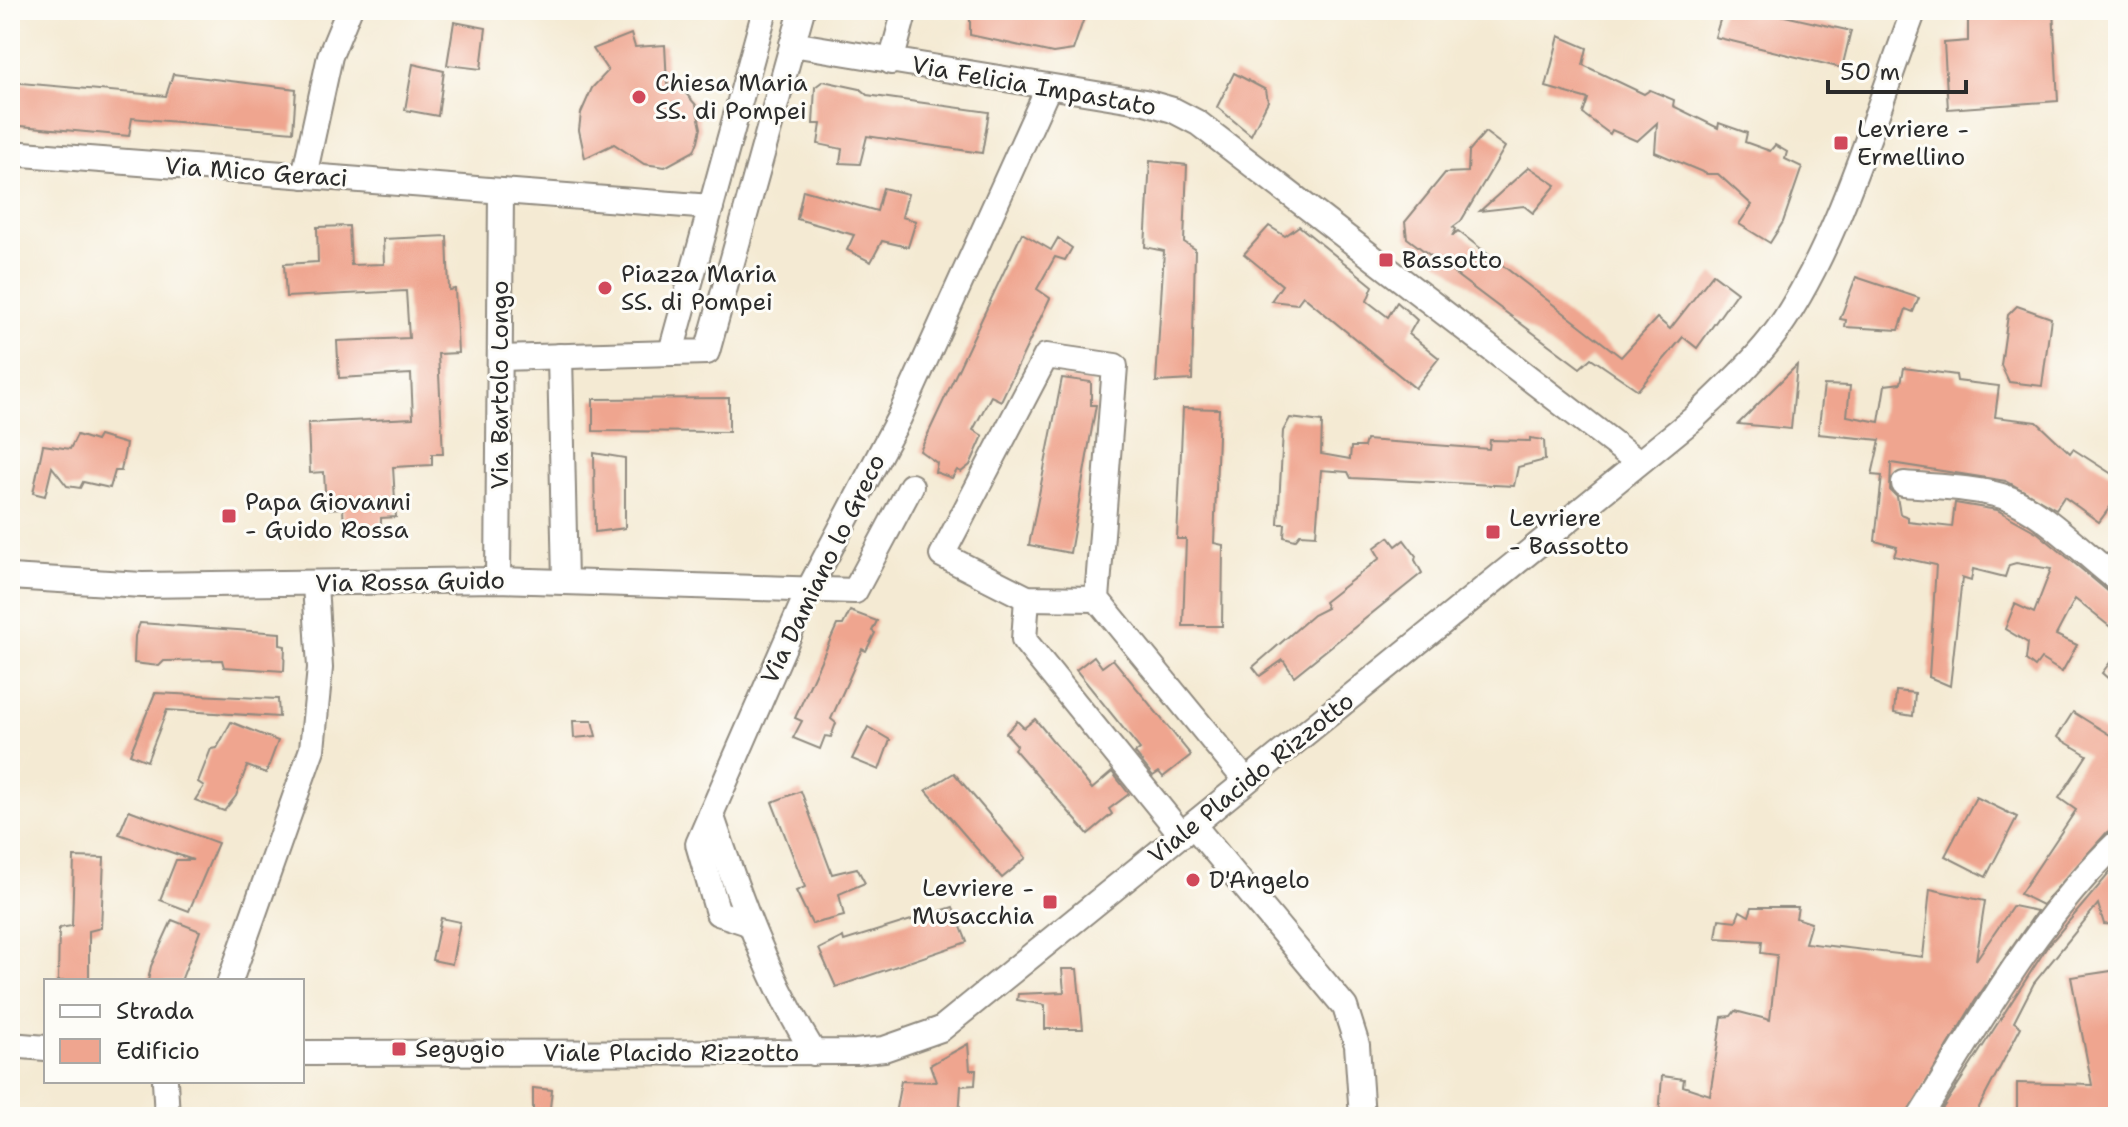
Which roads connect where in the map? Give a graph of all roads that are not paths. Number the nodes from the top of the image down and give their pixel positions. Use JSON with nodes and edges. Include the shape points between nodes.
{"nodes":[{"id":1,"x":349,"y":10,"type":"edge"},
{"id":2,"x":765,"y":10,"type":"edge"},
{"id":3,"x":802,"y":10,"type":"edge"},
{"id":4,"x":905,"y":10,"type":"edge"},
{"id":5,"x":1914,"y":10,"type":"edge"},
{"id":6,"x":792,"y":44,"type":"junction"},
{"id":7,"x":891,"y":62,"type":"junction"},
{"id":8,"x":1048,"y":88,"type":"junction"},
{"id":9,"x":10,"y":153,"type":"edge"},
{"id":10,"x":304,"y":176,"type":"junction"},
{"id":11,"x":501,"y":191,"type":"junction"},
{"id":12,"x":711,"y":207,"type":"junction"},
{"id":13,"x":671,"y":352,"type":"junction"},
{"id":14,"x":560,"y":356,"type":"junction"},
{"id":15,"x":500,"y":358,"type":"junction"},
{"id":16,"x":1638,"y":462,"type":"junction"},
{"id":17,"x":1904,"y":484,"type":"dead end"},
{"id":18,"x":911,"y":486,"type":"dead end"},
{"id":19,"x":10,"y":577,"type":"edge"},
{"id":20,"x":498,"y":580,"type":"junction"},
{"id":21,"x":2118,"y":580,"type":"edge"},
{"id":22,"x":565,"y":581,"type":"junction"},
{"id":23,"x":315,"y":584,"type":"junction"},
{"id":24,"x":810,"y":587,"type":"junction"},
{"id":25,"x":1027,"y":598,"type":"junction"},
{"id":26,"x":1097,"y":599,"type":"junction"},
{"id":27,"x":1246,"y":781,"type":"junction"},
{"id":28,"x":1188,"y":831,"type":"junction"},
{"id":29,"x":2118,"y":842,"type":"edge"},
{"id":30,"x":231,"y":979,"type":"edge"},
{"id":31,"x":10,"y":1045,"type":"edge"},
{"id":32,"x":44,"y":1048,"type":"edge"},
{"id":33,"x":304,"y":1053,"type":"edge"},
{"id":34,"x":814,"y":1053,"type":"junction"},
{"id":35,"x":165,"y":1083,"type":"edge"},
{"id":36,"x":1922,"y":1116,"type":"edge"},
{"id":37,"x":167,"y":1117,"type":"edge"},
{"id":38,"x":1362,"y":1117,"type":"edge"}],
"edges":[{"from":1,"to":10,"type":"street","via":[[330,56]]},
{"from":2,"to":12,"type":"street"},
{"from":3,"to":6,"type":"street"},
{"from":4,"to":7,"type":"street"},
{"from":5,"to":16,"type":"street","name":"Viale Placido Rizzotto","via":[[1824,247],[1794,304],[1731,383]]},
{"from":6,"to":7,"type":"street","name":"Via Felicia Impastato"},
{"from":6,"to":13,"type":"street","via":[[707,352]]},
{"from":7,"to":8,"type":"street","name":"Via Felicia Impastato"},
{"from":8,"to":16,"type":"street","name":"Via Felicia Impastato","via":[[1145,102],[1198,123]]},
{"from":8,"to":24,"type":"street","name":"Via Damiano lo Greco","via":[[899,418]]},
{"from":9,"to":10,"type":"street","name":"Via Mico Geraci"},
{"from":10,"to":11,"type":"street","name":"Via Mico Geraci"},
{"from":11,"to":12,"type":"street","name":"Via Mico Geraci"},
{"from":11,"to":15,"type":"street","name":"Via Bartolo Longo"},
{"from":12,"to":13,"type":"street"},
{"from":13,"to":14,"type":"street"},
{"from":14,"to":15,"type":"street"},
{"from":14,"to":22,"type":"street"},
{"from":15,"to":20,"type":"street","name":"Via Bartolo Longo"},
{"from":16,"to":27,"type":"street","name":"Viale Placido Rizzotto"},
{"from":17,"to":21,"type":"street","via":[[2005,497],[2041,518]]},
{"from":18,"to":24,"type":"street","name":"Via Rossa Guido","via":[[855,591]]},
{"from":19,"to":23,"type":"street","name":"Via Rossa Guido","via":[[142,585]]},
{"from":20,"to":22,"type":"street","name":"Via Rossa Guido"},
{"from":20,"to":23,"type":"street","name":"Via Rossa Guido"},
{"from":22,"to":24,"type":"street","name":"Via Rossa Guido"},
{"from":23,"to":30,"type":"street","via":[[320,668],[312,749]]},
{"from":24,"to":34,"type":"street","name":"Via Damiano lo Greco","via":[[711,814],[748,923]]},
{"from":25,"to":26,"type":"street"},
{"from":25,"to":26,"type":"street","via":[[942,555],[1046,356],[1115,366]]},
{"from":25,"to":28,"type":"street","via":[[1024,640]]},
{"from":26,"to":27,"type":"street"},
{"from":27,"to":28,"type":"street","name":"Viale Placido Rizzotto"},
{"from":28,"to":34,"type":"street","name":"Viale Placido Rizzotto","via":[[941,1029],[884,1049]]},
{"from":28,"to":38,"type":"street","via":[[1345,1007],[1357,1045]]},
{"from":29,"to":36,"type":"street","via":[[2089,870],[2008,981]]},
{"from":31,"to":32,"type":"street"},
{"from":33,"to":34,"type":"street","name":"Viale Placido Rizzotto"},
{"from":35,"to":37,"type":"street"}]}
